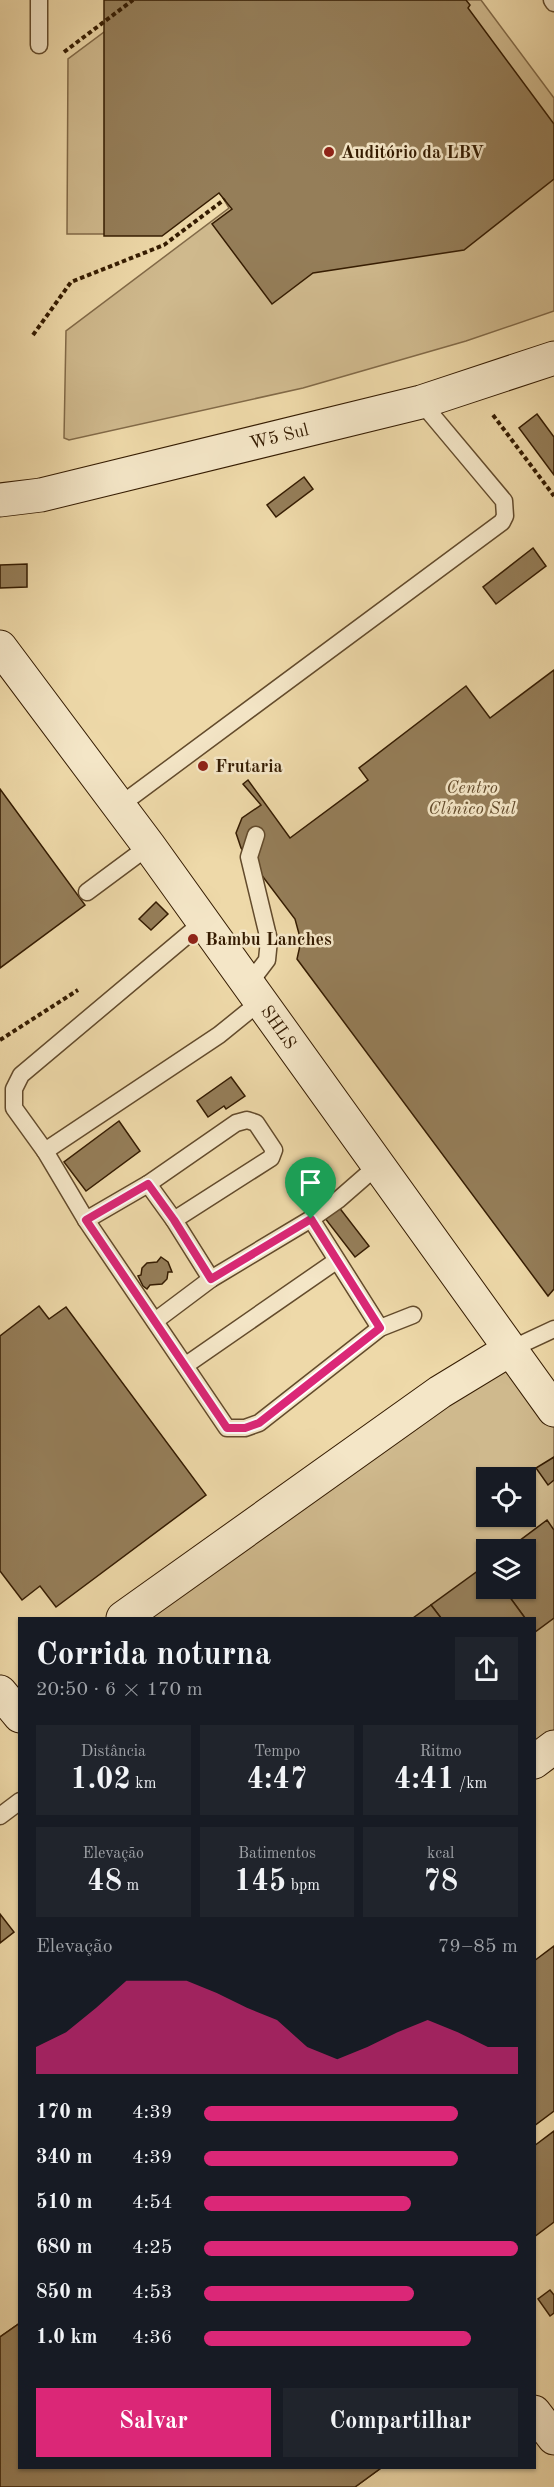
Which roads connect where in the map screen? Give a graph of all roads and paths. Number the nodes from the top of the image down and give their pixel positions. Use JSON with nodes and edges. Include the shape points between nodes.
{"nodes":[{"id":1,"x":39,"y":0,"type":"edge"},
{"id":2,"x":133,"y":0,"type":"edge"},
{"id":3,"x":39,"y":45,"type":"dead end"},
{"id":4,"x":58,"y":57,"type":"dead end"},
{"id":5,"x":225,"y":199,"type":"dead end"},
{"id":6,"x":33,"y":335,"type":"dead end"},
{"id":7,"x":554,"y":358,"type":"edge"},
{"id":8,"x":470,"y":386,"type":"junction"},
{"id":9,"x":421,"y":402,"type":"junction"},
{"id":10,"x":554,"y":496,"type":"edge"},
{"id":11,"x":0,"y":500,"type":"edge"},
{"id":12,"x":0,"y":647,"type":"edge"},
{"id":13,"x":119,"y":806,"type":"junction"},
{"id":14,"x":256,"y":835,"type":"dead end"},
{"id":15,"x":149,"y":846,"type":"junction"},
{"id":16,"x":87,"y":892,"type":"dead end"},
{"id":17,"x":203,"y":922,"type":"junction"},
{"id":18,"x":255,"y":993,"type":"junction"},
{"id":19,"x":45,"y":1151,"type":"junction"},
{"id":20,"x":377,"y":1166,"type":"junction"},
{"id":21,"x":148,"y":1184,"type":"junction"},
{"id":22,"x":311,"y":1219,"type":"junction"},
{"id":23,"x":86,"y":1220,"type":"junction"},
{"id":24,"x":174,"y":1220,"type":"junction"},
{"id":25,"x":336,"y":1261,"type":"junction"},
{"id":26,"x":211,"y":1279,"type":"junction"},
{"id":27,"x":413,"y":1315,"type":"dead end"},
{"id":28,"x":155,"y":1321,"type":"junction"},
{"id":29,"x":380,"y":1328,"type":"junction"},
{"id":30,"x":554,"y":1329,"type":"edge"},
{"id":31,"x":509,"y":1350,"type":"junction"},
{"id":32,"x":186,"y":1365,"type":"junction"},
{"id":33,"x":554,"y":1410,"type":"edge"},
{"id":34,"x":124,"y":1617,"type":"edge"},
{"id":35,"x":0,"y":1692,"type":"edge"},
{"id":36,"x":18,"y":1714,"type":"edge"},
{"id":37,"x":554,"y":1747,"type":"edge"},
{"id":38,"x":536,"y":1760,"type":"edge"},
{"id":39,"x":18,"y":1803,"type":"edge"},
{"id":40,"x":0,"y":1816,"type":"edge"},
{"id":41,"x":536,"y":2415,"type":"edge"},
{"id":42,"x":554,"y":2438,"type":"edge"}],
"edges":[{"from":1,"to":3,"type":"lane"},
{"from":2,"to":4,"type":"path"},
{"from":5,"to":6,"type":"path","via":[[164,244],[71,282]]},
{"from":7,"to":8,"type":"street","name":"W5 Sul"},
{"from":8,"to":9,"type":"street","name":"W5 Sul"},
{"from":8,"to":10,"type":"path"},
{"from":9,"to":11,"type":"street","name":"W5 Sul","via":[[41,495]]},
{"from":9,"to":13,"type":"lane","via":[[504,501],[502,522]]},
{"from":12,"to":13,"type":"street","name":"SHLS"},
{"from":13,"to":15,"type":"street","name":"SHLS"},
{"from":14,"to":18,"type":"lane","via":[[249,857],[269,940],[267,960]]},
{"from":15,"to":16,"type":"lane"},
{"from":15,"to":17,"type":"street","name":"SHLS"},
{"from":17,"to":18,"type":"street","name":"SHLS"},
{"from":17,"to":19,"type":"lane","via":[[21,1075],[14,1089],[14,1108]]},
{"from":18,"to":19,"type":"lane","via":[[219,1035]]},
{"from":18,"to":20,"type":"street","name":"SHLS"},
{"from":19,"to":23,"type":"lane"},
{"from":20,"to":22,"type":"lane"},
{"from":20,"to":31,"type":"street","name":"SHLS"},
{"from":21,"to":23,"type":"lane"},
{"from":21,"to":24,"type":"lane"},
{"from":21,"to":24,"type":"lane","via":[[236,1123],[256,1123],[273,1150],[271,1158]]},
{"from":22,"to":25,"type":"lane"},
{"from":22,"to":26,"type":"lane"},
{"from":23,"to":28,"type":"lane"},
{"from":24,"to":26,"type":"lane"},
{"from":25,"to":29,"type":"lane"},
{"from":25,"to":32,"type":"lane"},
{"from":26,"to":28,"type":"lane"},
{"from":27,"to":29,"type":"lane"},
{"from":28,"to":32,"type":"lane"},
{"from":29,"to":32,"type":"lane","via":[[259,1423],[245,1428],[227,1428]]},
{"from":30,"to":31,"type":"lane"},
{"from":31,"to":33,"type":"street","name":"SHLS"},
{"from":31,"to":34,"type":"street","via":[[440,1392]]},
{"from":35,"to":36,"type":"street"},
{"from":37,"to":38,"type":"street"},
{"from":39,"to":40,"type":"lane"},
{"from":41,"to":42,"type":"street"}]}
